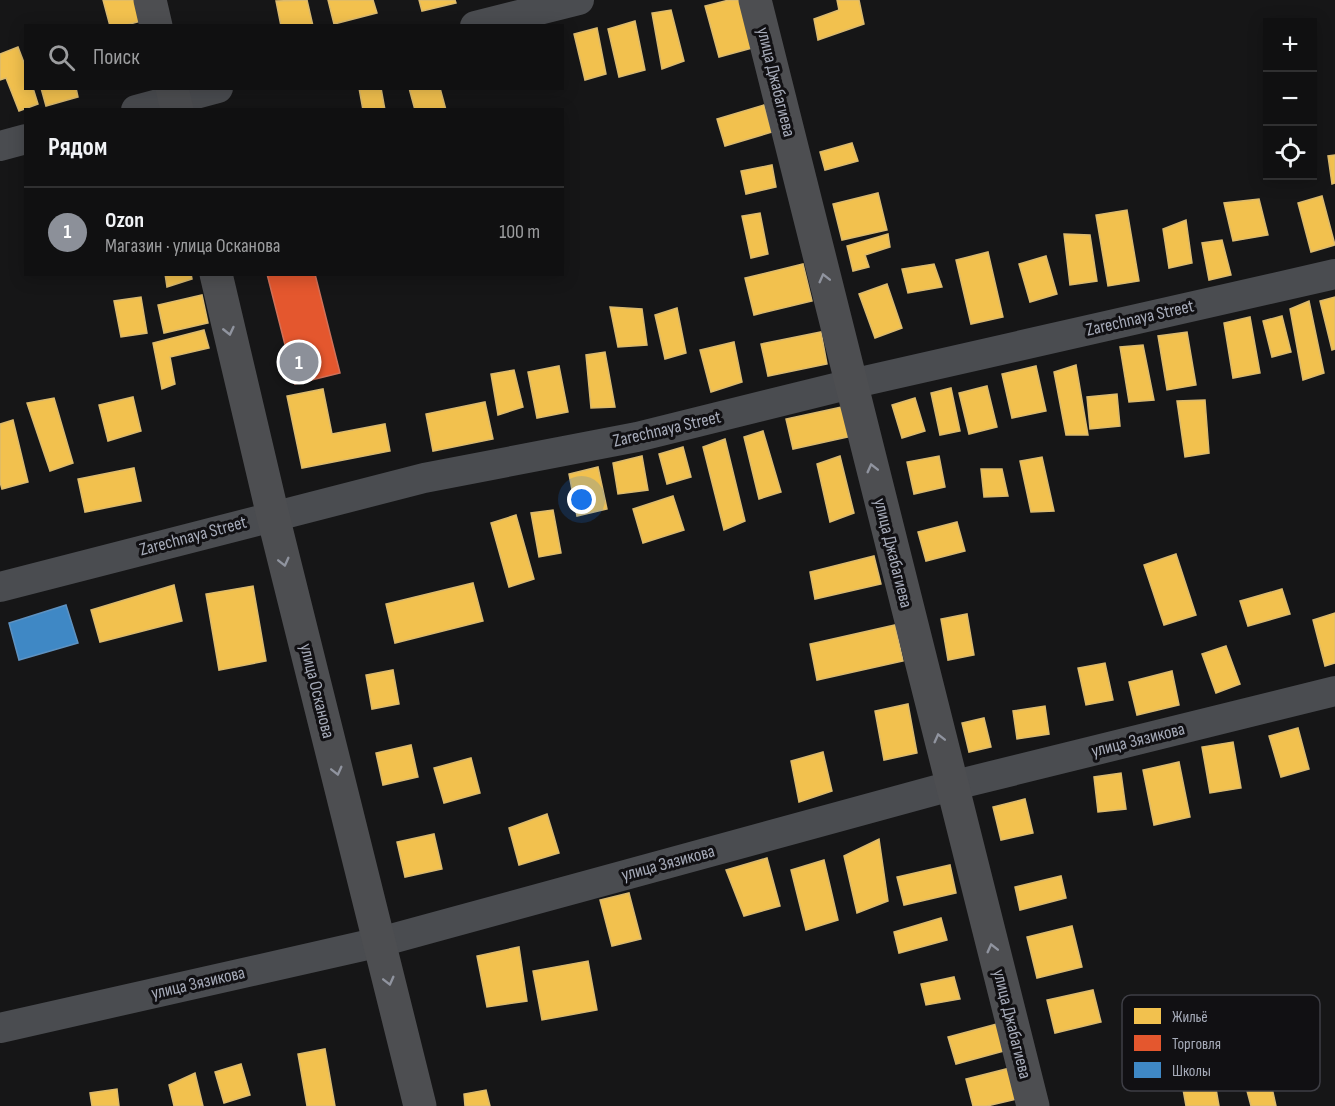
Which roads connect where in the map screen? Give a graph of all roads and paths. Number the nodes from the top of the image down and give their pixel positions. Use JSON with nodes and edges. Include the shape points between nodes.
{"nodes":[{"id":1,"x":150,"y":0,"type":"edge"},
{"id":2,"x":579,"y":0,"type":"edge"},
{"id":3,"x":755,"y":0,"type":"edge"},
{"id":4,"x":156,"y":24,"type":"edge"},
{"id":5,"x":483,"y":24,"type":"edge"},
{"id":6,"x":210,"y":90,"type":"edge"},
{"id":7,"x":174,"y":99,"type":"edge"},
{"id":8,"x":143,"y":108,"type":"edge"},
{"id":9,"x":24,"y":140,"type":"edge"},
{"id":10,"x":0,"y":146,"type":"edge"},
{"id":11,"x":1335,"y":274,"type":"edge"},
{"id":12,"x":216,"y":276,"type":"edge"},
{"id":13,"x":850,"y":384,"type":"junction"},
{"id":14,"x":273,"y":516,"type":"junction"},
{"id":15,"x":0,"y":587,"type":"edge"},
{"id":16,"x":1335,"y":691,"type":"edge"},
{"id":17,"x":951,"y":786,"type":"junction"},
{"id":18,"x":380,"y":942,"type":"junction"},
{"id":19,"x":0,"y":1028,"type":"edge"},
{"id":20,"x":420,"y":1106,"type":"edge"},
{"id":21,"x":1033,"y":1106,"type":"edge"}],
"edges":[{"from":1,"to":4,"type":"main road"},
{"from":2,"to":5,"type":"street"},
{"from":13,"to":3,"type":"main road","name":"улица Джабагиева","one_way":true},
{"from":6,"to":7,"type":"street"},
{"from":7,"to":8,"type":"street"},
{"from":9,"to":10,"type":"street"},
{"from":11,"to":13,"type":"street","name":"Zarechnaya Street"},
{"from":12,"to":14,"type":"main road","name":"улица Осканова","one_way":true},
{"from":13,"to":14,"type":"street","name":"Zarechnaya Street","via":[[637,437],[424,478]]},
{"from":17,"to":13,"type":"main road","name":"улица Джабагиева","one_way":true},
{"from":14,"to":15,"type":"street","name":"Zarechnaya Street"},
{"from":14,"to":18,"type":"main road","name":"улица Осканова","one_way":true},
{"from":16,"to":17,"type":"street","name":"улица Зязикова"},
{"from":17,"to":18,"type":"street","name":"улица Зязикова"},
{"from":21,"to":17,"type":"main road","name":"улица Джабагиева","one_way":true},
{"from":18,"to":19,"type":"street","name":"улица Зязикова"},
{"from":18,"to":20,"type":"main road","name":"улица Осканова","one_way":true}]}
